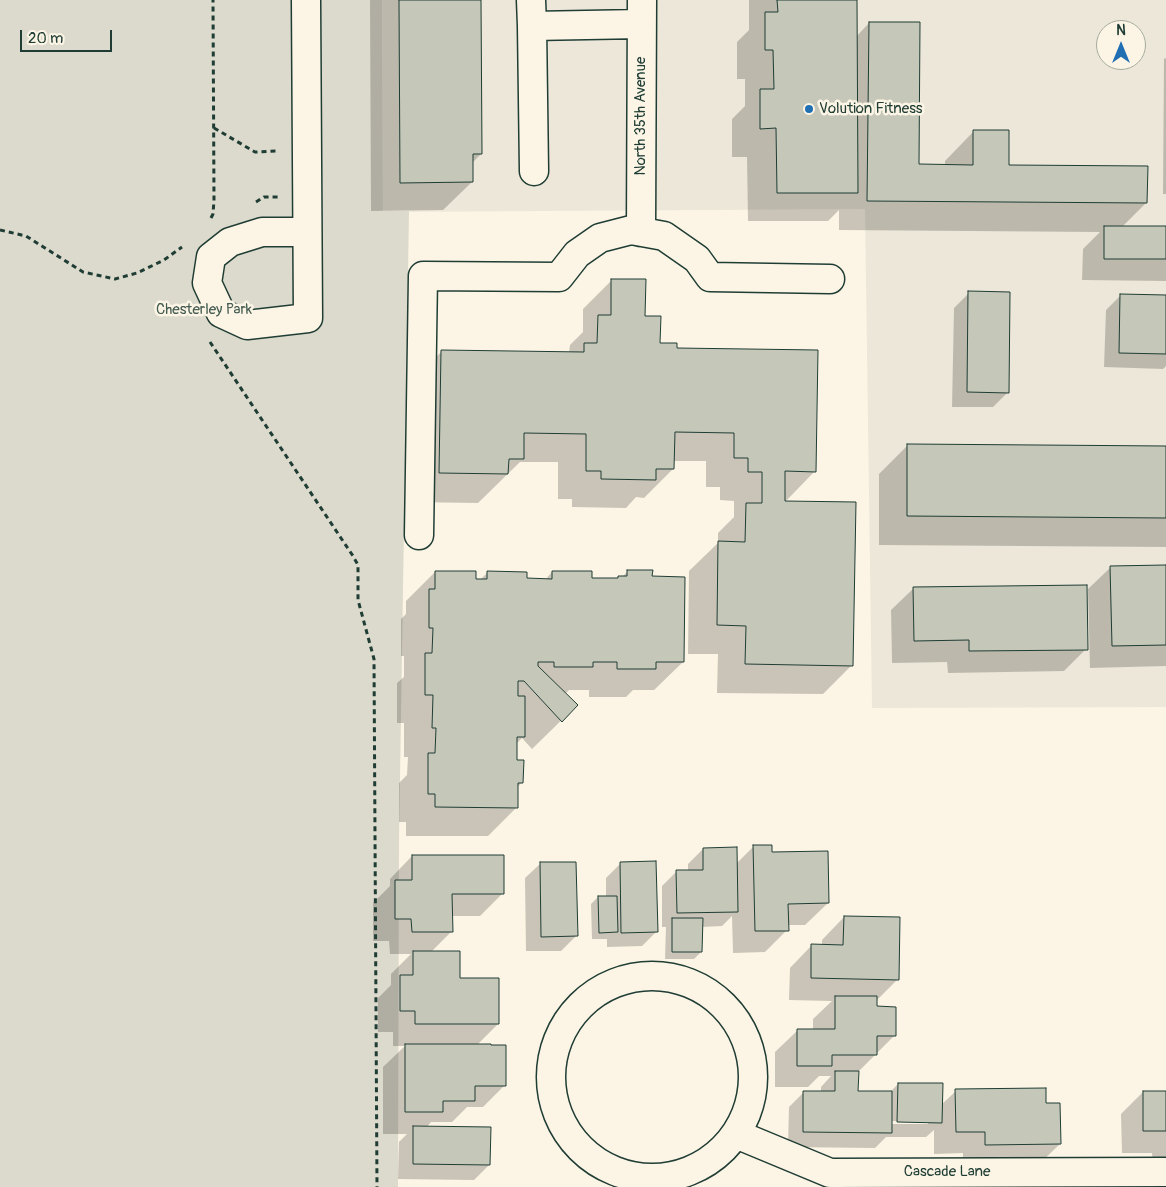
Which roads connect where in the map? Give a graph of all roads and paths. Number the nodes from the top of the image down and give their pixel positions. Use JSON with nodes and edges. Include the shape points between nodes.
{"nodes":[{"id":1,"x":213,"y":0,"type":"edge"},
{"id":2,"x":306,"y":0,"type":"edge"},
{"id":3,"x":641,"y":12,"type":"edge"},
{"id":4,"x":531,"y":13,"type":"edge"},
{"id":5,"x":214,"y":128,"type":"junction"},
{"id":6,"x":306,"y":151,"type":"junction"},
{"id":7,"x":534,"y":171,"type":"dead end"},
{"id":8,"x":307,"y":197,"type":"junction"},
{"id":9,"x":250,"y":205,"type":"dead end"},
{"id":10,"x":210,"y":220,"type":"dead end"},
{"id":11,"x":0,"y":230,"type":"edge"},
{"id":12,"x":307,"y":232,"type":"dead end"},
{"id":13,"x":641,"y":232,"type":"junction"},
{"id":14,"x":188,"y":243,"type":"dead end"},
{"id":15,"x":830,"y":279,"type":"dead end"},
{"id":16,"x":206,"y":336,"type":"dead end"},
{"id":17,"x":419,"y":535,"type":"dead end"},
{"id":18,"x":736,"y":1134,"type":"junction"},
{"id":19,"x":1166,"y":1172,"type":"edge"},
{"id":20,"x":377,"y":1187,"type":"edge"}],
"edges":[{"from":1,"to":5,"type":"path"},
{"from":2,"to":6,"type":"street"},
{"from":3,"to":4,"type":"street"},
{"from":3,"to":13,"type":"street","name":"North 35th Avenue"},
{"from":4,"to":7,"type":"street"},
{"from":5,"to":6,"type":"path","via":[[255,152]]},
{"from":5,"to":10,"type":"path","via":[[214,200]]},
{"from":6,"to":8,"type":"street"},
{"from":8,"to":9,"type":"path","via":[[264,197]]},
{"from":8,"to":12,"type":"street"},
{"from":11,"to":14,"type":"path","via":[[26,236],[83,272],[115,279],[138,273]]},
{"from":13,"to":15,"type":"street","via":[[664,236],[697,259],[710,277]]},
{"from":13,"to":17,"type":"street","via":[[631,230],[600,238],[577,254],[559,277],[423,276]]},
{"from":16,"to":20,"type":"path","via":[[358,565],[358,600],[374,658]]},
{"from":18,"to":18,"type":"street","via":[[750,1104],[754,1071],[746,1038],[728,1010],[702,988],[671,977],[629,979],[606,987],[579,1007],[560,1034],[551,1067],[553,1100],[566,1131],[588,1156],[617,1172],[650,1178],[683,1174],[713,1159]]},
{"from":18,"to":19,"type":"street","name":"Cascade Lane","via":[[830,1173]]}]}
